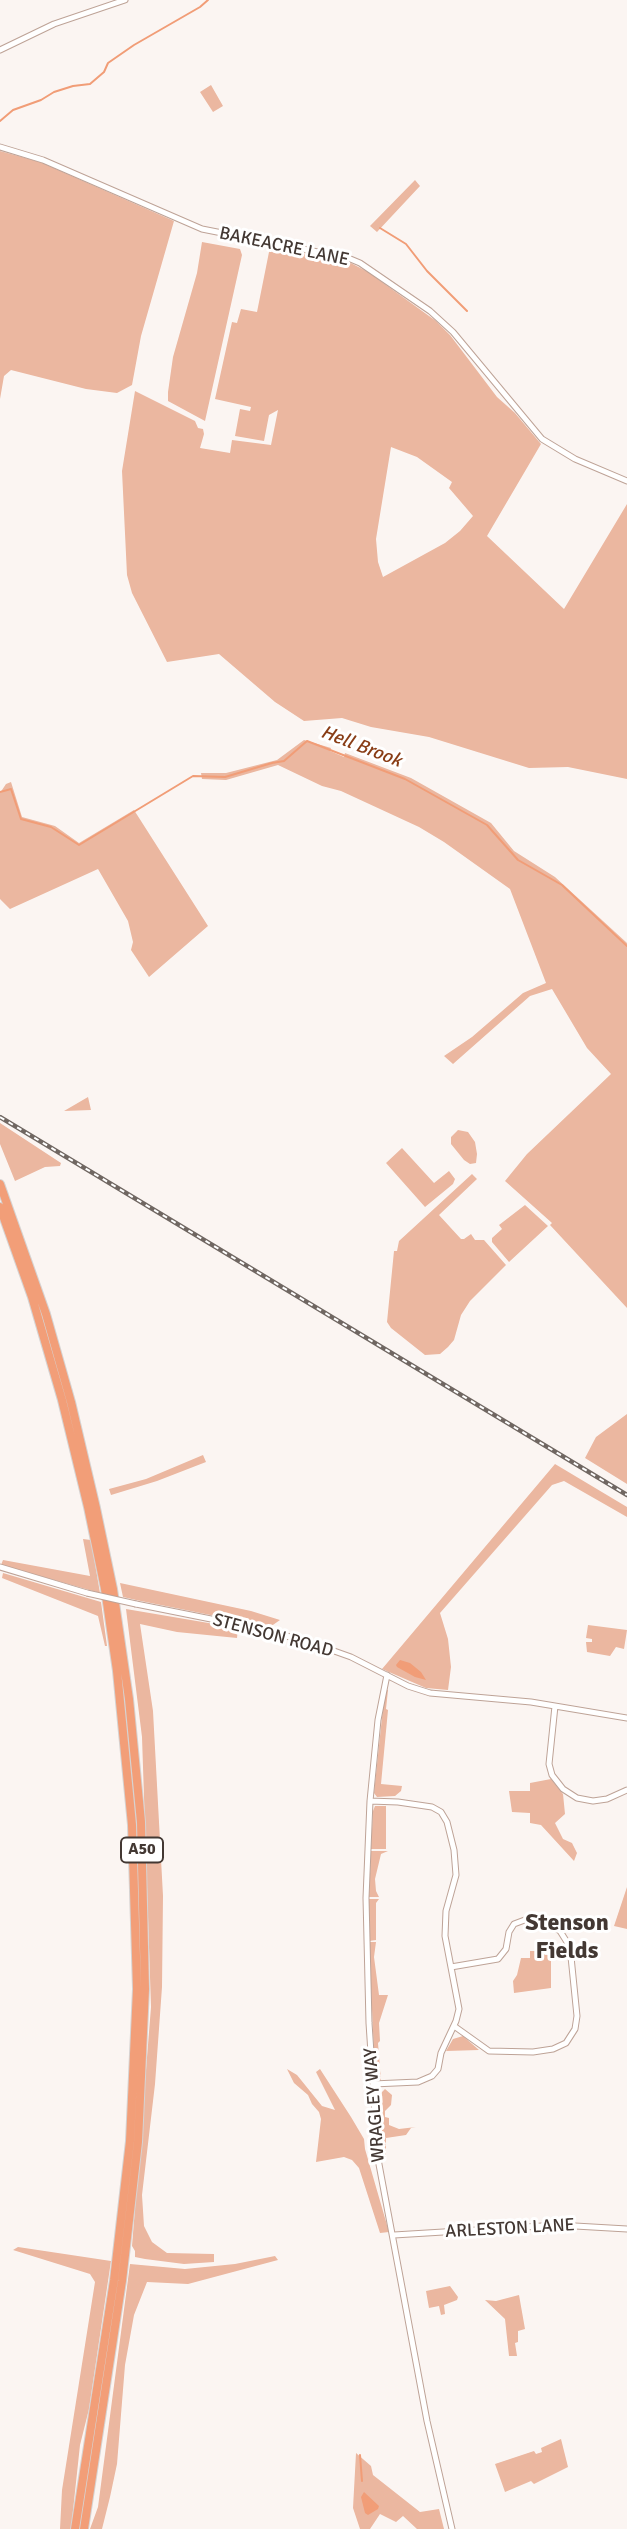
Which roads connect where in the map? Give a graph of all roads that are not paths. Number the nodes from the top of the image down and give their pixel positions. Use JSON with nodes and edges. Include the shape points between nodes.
{"nodes":[{"id":1,"x":125,"y":0,"type":"edge"},
{"id":2,"x":0,"y":50,"type":"edge"},
{"id":3,"x":0,"y":147,"type":"edge"},
{"id":4,"x":627,"y":481,"type":"edge"},
{"id":5,"x":0,"y":1184,"type":"edge"},
{"id":6,"x":0,"y":1207,"type":"edge"},
{"id":7,"x":0,"y":1567,"type":"edge"},
{"id":8,"x":387,"y":1675,"type":"junction"},
{"id":9,"x":555,"y":1706,"type":"junction"},
{"id":10,"x":627,"y":1718,"type":"edge"},
{"id":11,"x":627,"y":1790,"type":"edge"},
{"id":12,"x":370,"y":1801,"type":"junction"},
{"id":13,"x":452,"y":1967,"type":"junction"},
{"id":14,"x":454,"y":2026,"type":"junction"},
{"id":15,"x":373,"y":2084,"type":"junction"},
{"id":16,"x":627,"y":2229,"type":"edge"},
{"id":17,"x":394,"y":2235,"type":"junction"},
{"id":18,"x":75,"y":2529,"type":"edge"},
{"id":19,"x":84,"y":2529,"type":"edge"},
{"id":20,"x":452,"y":2529,"type":"edge"}],
"edges":[{"from":1,"to":2,"type":"street","via":[[54,24]]},
{"from":3,"to":4,"type":"street","name":"BAKEACRE LANE","via":[[43,160],[202,229],[360,263],[453,332],[542,439]]},
{"from":5,"to":19,"type":"highway","number":"A50","via":[[46,1314],[96,1508],[129,1699],[141,1822],[145,1989],[138,2141]]},
{"from":6,"to":18,"type":"highway","number":"A50","via":[[32,1297],[88,1507],[117,1671],[132,1825],[137,1989],[130,2141],[116,2267]]},
{"from":7,"to":8,"type":"street","name":"STENSON ROAD","bridge":true,"via":[[136,1605],[306,1641]]},
{"from":8,"to":9,"type":"street","name":"STENSON ROAD","via":[[430,1693]]},
{"from":8,"to":12,"type":"street","name":"WRAGLEY WAY"},
{"from":9,"to":10,"type":"street","name":"STENSON ROAD"},
{"from":9,"to":11,"type":"street","via":[[549,1764],[563,1789],[593,1801]]},
{"from":12,"to":13,"type":"street","via":[[432,1807],[447,1822],[456,1869],[445,1926]]},
{"from":12,"to":15,"type":"street","name":"WRAGLEY WAY","via":[[366,1941]]},
{"from":13,"to":14,"type":"street","via":[[459,2009]]},
{"from":13,"to":14,"type":"street","via":[[498,1959],[514,1924],[530,1918],[542,1920],[560,1931],[572,1952],[577,2021],[562,2046],[533,2052],[489,2051]]},
{"from":14,"to":15,"type":"street","via":[[430,2079]]},
{"from":15,"to":17,"type":"street","name":"WRAGLEY WAY","via":[[380,2170]]},
{"from":16,"to":17,"type":"street","name":"ARLESTON LANE","via":[[558,2225]]},
{"from":17,"to":20,"type":"street","name":"WRAGLEY WAY"}]}
